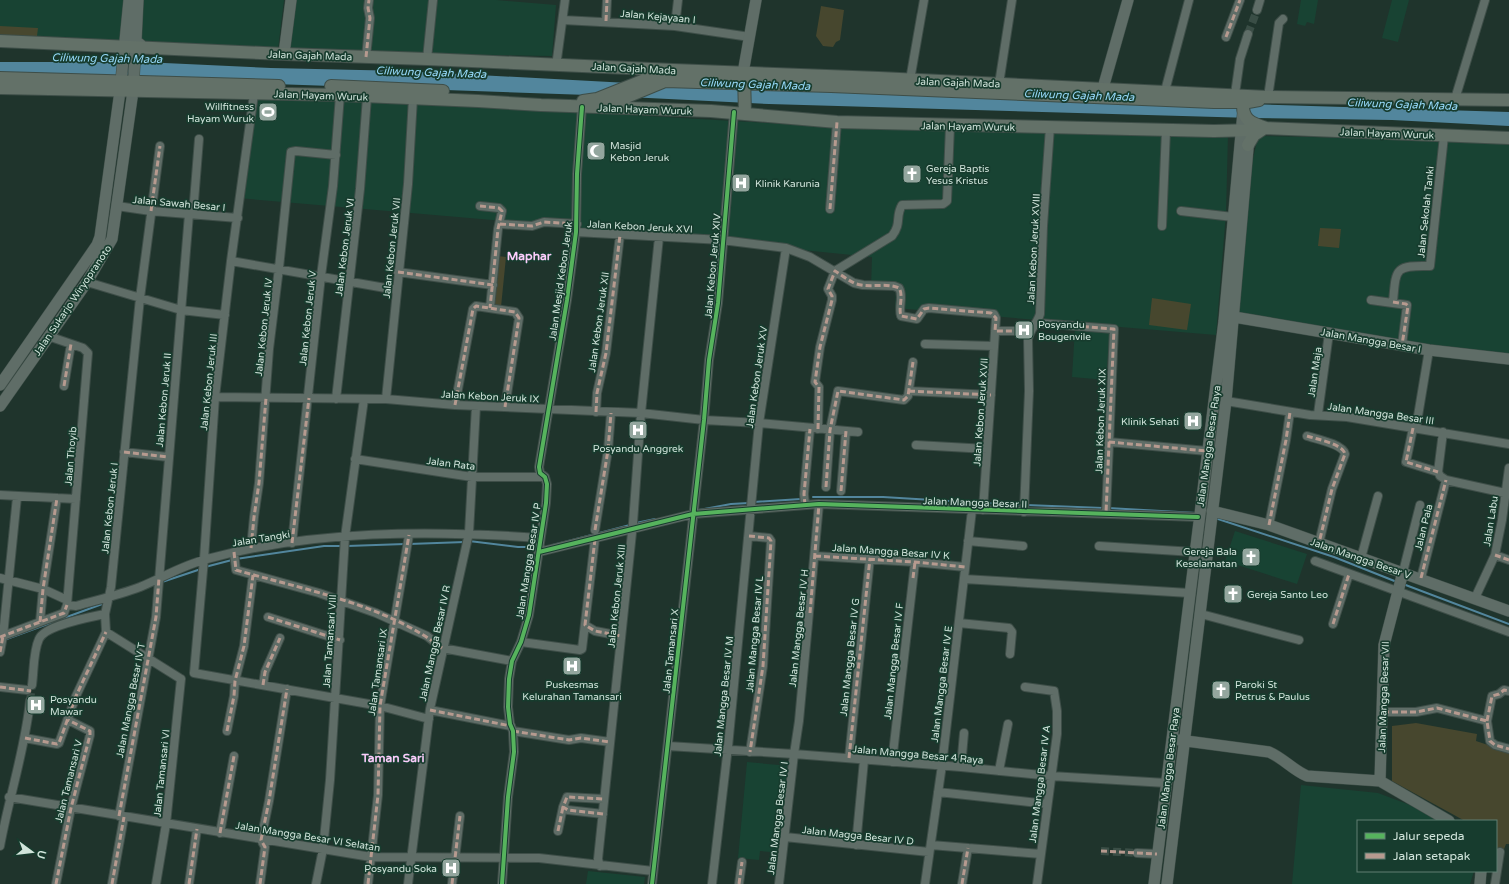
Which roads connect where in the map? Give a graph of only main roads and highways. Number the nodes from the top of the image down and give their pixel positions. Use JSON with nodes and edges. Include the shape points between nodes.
{"nodes":[{"id":1,"x":129,"y":0,"type":"edge"},
{"id":2,"x":138,"y":0,"type":"edge"},
{"id":3,"x":291,"y":0,"type":"edge"},
{"id":4,"x":756,"y":0,"type":"edge"},
{"id":5,"x":1128,"y":0,"type":"edge"},
{"id":6,"x":0,"y":40,"type":"edge"},
{"id":7,"x":135,"y":45,"type":"junction"},
{"id":8,"x":284,"y":54,"type":"junction"},
{"id":9,"x":525,"y":63,"type":"junction"},
{"id":10,"x":673,"y":70,"type":"junction"},
{"id":11,"x":0,"y":78,"type":"edge"},
{"id":12,"x":742,"y":79,"type":"junction"},
{"id":13,"x":121,"y":83,"type":"junction"},
{"id":14,"x":134,"y":83,"type":"junction"},
{"id":15,"x":955,"y":87,"type":"junction"},
{"id":16,"x":0,"y":88,"type":"edge"},
{"id":17,"x":1103,"y":88,"type":"junction"},
{"id":18,"x":1268,"y":96,"type":"junction"},
{"id":19,"x":1509,"y":100,"type":"edge"},
{"id":20,"x":530,"y":104,"type":"junction"},
{"id":21,"x":585,"y":104,"type":"junction"},
{"id":22,"x":741,"y":110,"type":"junction"},
{"id":23,"x":1244,"y":117,"type":"junction"},
{"id":24,"x":1266,"y":128,"type":"junction"},
{"id":25,"x":1509,"y":138,"type":"edge"},
{"id":26,"x":1248,"y":145,"type":"junction"},
{"id":27,"x":1243,"y":156,"type":"junction"},
{"id":28,"x":108,"y":182,"type":"junction"},
{"id":29,"x":120,"y":183,"type":"junction"},
{"id":30,"x":1235,"y":250,"type":"junction"},
{"id":31,"x":1234,"y":317,"type":"junction"},
{"id":32,"x":43,"y":323,"type":"junction"},
{"id":33,"x":34,"y":336,"type":"junction"},
{"id":34,"x":48,"y":336,"type":"junction"},
{"id":35,"x":1509,"y":359,"type":"edge"},
{"id":36,"x":0,"y":385,"type":"edge"},
{"id":37,"x":0,"y":406,"type":"edge"},
{"id":38,"x":1208,"y":447,"type":"junction"},
{"id":39,"x":1222,"y":448,"type":"junction"},
{"id":40,"x":1214,"y":512,"type":"junction"},
{"id":41,"x":1402,"y":575,"type":"junction"},
{"id":42,"x":1509,"y":611,"type":"edge"},
{"id":43,"x":1200,"y":619,"type":"junction"},
{"id":44,"x":1186,"y":621,"type":"junction"},
{"id":45,"x":1172,"y":740,"type":"junction"},
{"id":46,"x":1185,"y":741,"type":"junction"},
{"id":47,"x":1380,"y":781,"type":"junction"},
{"id":48,"x":1447,"y":820,"type":"edge"},
{"id":49,"x":1481,"y":872,"type":"edge"},
{"id":50,"x":1154,"y":884,"type":"edge"},
{"id":51,"x":1167,"y":884,"type":"edge"},
{"id":52,"x":1480,"y":884,"type":"edge"}],
"edges":[{"from":1,"to":7,"type":"main road"},
{"from":2,"to":7,"type":"main road"},
{"from":3,"to":8,"type":"main road"},
{"from":4,"to":12,"type":"main road"},
{"from":5,"to":17,"type":"main road"},
{"from":6,"to":7,"type":"main road","name":"Jalan Gajah Mada"},
{"from":7,"to":8,"type":"main road","name":"Jalan Gajah Mada"},
{"from":7,"to":13,"type":"main road","name":"Jalan Sukarjo Wiryopranoto","via":[[123,60]]},
{"from":7,"to":14,"type":"main road","name":"Jalan Sukarjo Wiryopranoto"},
{"from":8,"to":9,"type":"main road","name":"Jalan Gajah Mada"},
{"from":9,"to":10,"type":"main road","name":"Jalan Gajah Mada"},
{"from":9,"to":12,"type":"main road","via":[[533,58],[720,66]]},
{"from":10,"to":12,"type":"main road","name":"Jalan Gajah Mada"},
{"from":10,"to":21,"type":"main road"},
{"from":11,"to":13,"type":"main road","name":"Jalan Hayam Wuruk"},
{"from":12,"to":15,"type":"main road","name":"Jalan Gajah Mada"},
{"from":12,"to":15,"type":"main road","name":"Jalan Gajah Mada","via":[[910,80]]},
{"from":12,"to":20,"type":"main road","name":"Jalan Gajah Mada","via":[[660,83],[600,106]]},
{"from":12,"to":22,"type":"main road"},
{"from":13,"to":14,"type":"main road","name":"Jalan Hayam Wuruk"},
{"from":13,"to":16,"type":"main road","name":"Jalan Hayam Wuruk"},
{"from":13,"to":28,"type":"main road","name":"Jalan Sukarjo Wiryopranoto"},
{"from":14,"to":20,"type":"main road","name":"Jalan Hayam Wuruk","via":[[254,94],[340,95]]},
{"from":14,"to":21,"type":"main road","name":"Jalan Hayam Wuruk","via":[[407,89]]},
{"from":14,"to":29,"type":"main road","name":"Jalan Sukarjo Wiryopranoto"},
{"from":15,"to":17,"type":"main road","name":"Jalan Gajah Mada","via":[[999,84]]},
{"from":15,"to":23,"type":"main road","name":"Jalan Gajah Mada"},
{"from":17,"to":18,"type":"main road","name":"Jalan Gajah Mada"},
{"from":18,"to":19,"type":"main road","name":"Jalan Gajah Mada"},
{"from":18,"to":23,"type":"main road","name":"Jalan Gajah Mada"},
{"from":20,"to":21,"type":"main road","name":"Jalan Hayam Wuruk"},
{"from":21,"to":22,"type":"main road","name":"Jalan Hayam Wuruk"},
{"from":22,"to":23,"type":"main road","name":"Jalan Hayam Wuruk","via":[[837,122],[1166,130]]},
{"from":23,"to":24,"type":"main road","name":"Jalan Hayam Wuruk"},
{"from":23,"to":26,"type":"main road","name":"Jalan Mangga Besar Raya"},
{"from":23,"to":27,"type":"main road","name":"Jalan Mangga Besar Raya"},
{"from":24,"to":25,"type":"main road","name":"Jalan Hayam Wuruk"},
{"from":24,"to":26,"type":"main road","via":[[1254,135]]},
{"from":26,"to":27,"type":"main road","name":"Jalan Mangga Besar Raya"},
{"from":27,"to":30,"type":"main road","name":"Jalan Mangga Besar Raya"},
{"from":27,"to":30,"type":"main road","name":"Jalan Mangga Besar Raya","via":[[1233,216]]},
{"from":28,"to":29,"type":"main road"},
{"from":28,"to":32,"type":"main road","name":"Jalan Sukarjo Wiryopranoto","via":[[97,245]]},
{"from":29,"to":34,"type":"main road","name":"Jalan Sukarjo Wiryopranoto","via":[[112,239],[87,282]]},
{"from":30,"to":31,"type":"main road","name":"Jalan Mangga Besar Raya"},
{"from":30,"to":38,"type":"main road","name":"Jalan Mangga Besar Raya"},
{"from":31,"to":35,"type":"main road","name":"Jalan Mangga Besar I","via":[[1429,350]]},
{"from":31,"to":39,"type":"main road","name":"Jalan Mangga Besar Raya"},
{"from":32,"to":33,"type":"main road","name":"Jalan Sukarjo Wiryopranoto"},
{"from":32,"to":34,"type":"main road"},
{"from":33,"to":34,"type":"main road"},
{"from":33,"to":36,"type":"main road","name":"Jalan Sukarjo Wiryopranoto"},
{"from":34,"to":37,"type":"main road","name":"Jalan Sukarjo Wiryopranoto"},
{"from":38,"to":39,"type":"main road"},
{"from":38,"to":44,"type":"main road","name":"Jalan Mangga Besar Raya"},
{"from":39,"to":40,"type":"main road","name":"Jalan Mangga Besar Raya"},
{"from":40,"to":41,"type":"main road","name":"Jalan Mangga Besar V","via":[[1269,525]]},
{"from":40,"to":43,"type":"main road","name":"Jalan Mangga Besar Raya","via":[[1210,524],[1210,558]]},
{"from":41,"to":42,"type":"main road","name":"Jalan Mangga Besar V","via":[[1421,578]]},
{"from":41,"to":47,"type":"main road","name":"Jalan Mangga Besar VII","via":[[1384,645]]},
{"from":43,"to":44,"type":"main road"},
{"from":43,"to":46,"type":"main road","name":"Jalan Mangga Besar Raya"},
{"from":44,"to":45,"type":"main road","name":"Jalan Mangga Besar Raya"},
{"from":45,"to":46,"type":"main road"},
{"from":45,"to":50,"type":"main road","name":"Jalan Mangga Besar Raya"},
{"from":46,"to":47,"type":"main road","via":[[1269,752],[1307,776]]},
{"from":46,"to":51,"type":"main road","name":"Jalan Mangga Besar Raya","via":[[1182,787]]},
{"from":47,"to":48,"type":"main road"},
{"from":49,"to":52,"type":"main road"}]}
